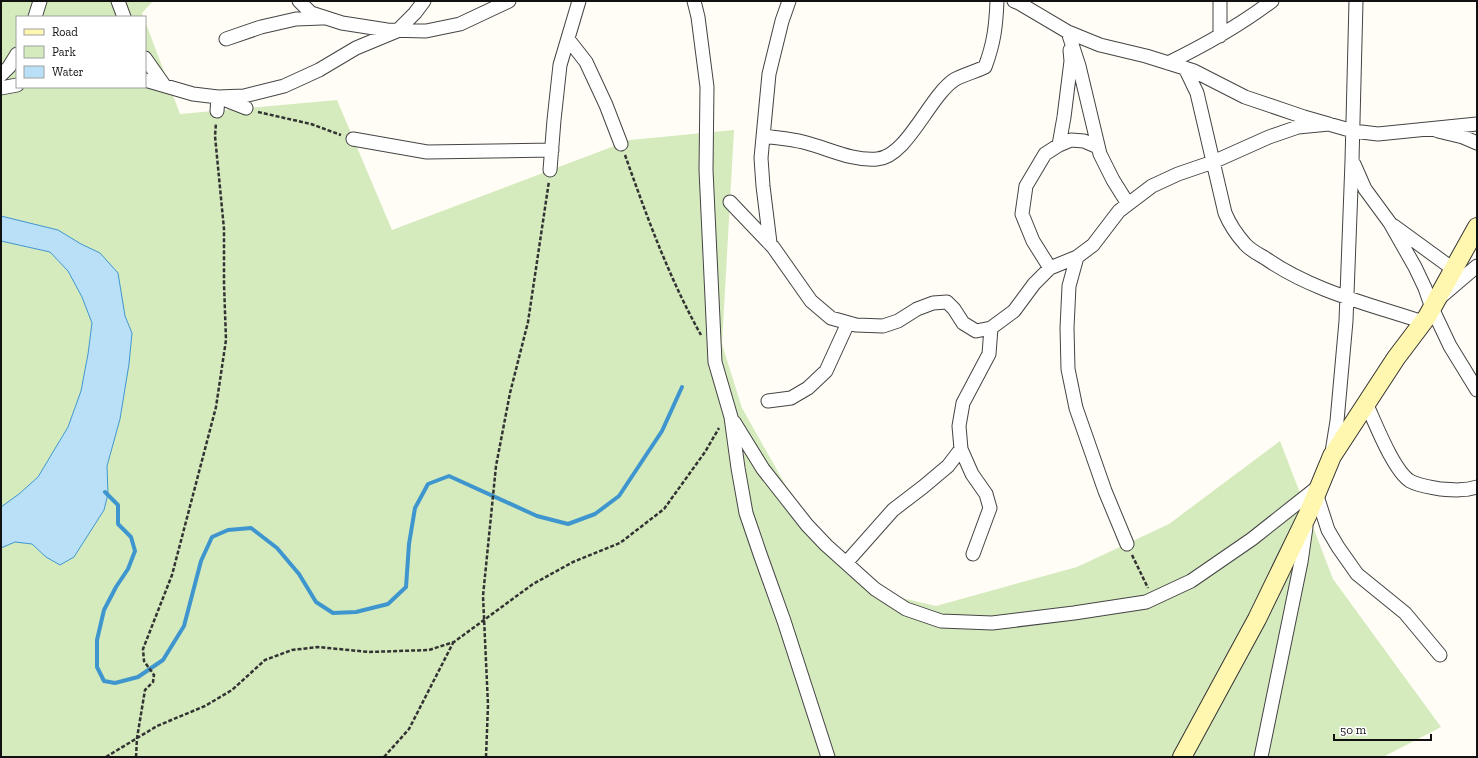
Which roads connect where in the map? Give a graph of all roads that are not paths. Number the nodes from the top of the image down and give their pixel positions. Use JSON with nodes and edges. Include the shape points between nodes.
{"nodes":[{"id":1,"x":40,"y":1,"type":"edge"},
{"id":2,"x":118,"y":1,"type":"edge"},
{"id":3,"x":299,"y":1,"type":"edge"},
{"id":4,"x":424,"y":1,"type":"edge"},
{"id":5,"x":509,"y":1,"type":"edge"},
{"id":6,"x":580,"y":1,"type":"edge"},
{"id":7,"x":694,"y":1,"type":"edge"},
{"id":8,"x":789,"y":1,"type":"edge"},
{"id":9,"x":997,"y":1,"type":"edge"},
{"id":10,"x":1014,"y":1,"type":"edge"},
{"id":11,"x":1220,"y":1,"type":"edge"},
{"id":12,"x":1272,"y":1,"type":"edge"},
{"id":13,"x":1356,"y":1,"type":"edge"},
{"id":14,"x":35,"y":16,"type":"edge"},
{"id":15,"x":124,"y":16,"type":"edge"},
{"id":16,"x":326,"y":18,"type":"junction"},
{"id":17,"x":396,"y":31,"type":"junction"},
{"id":18,"x":1068,"y":32,"type":"junction"},
{"id":19,"x":1220,"y":36,"type":"junction"},
{"id":20,"x":226,"y":39,"type":"dead end"},
{"id":21,"x":568,"y":39,"type":"junction"},
{"id":22,"x":16,"y":56,"type":"edge"},
{"id":23,"x":146,"y":59,"type":"edge"},
{"id":24,"x":1168,"y":63,"type":"junction"},
{"id":25,"x":1185,"y":68,"type":"junction"},
{"id":26,"x":1,"y":75,"type":"edge"},
{"id":27,"x":146,"y":80,"type":"edge"},
{"id":28,"x":16,"y":86,"type":"edge"},
{"id":29,"x":164,"y":86,"type":"junction"},
{"id":30,"x":1,"y":88,"type":"edge"},
{"id":31,"x":218,"y":97,"type":"junction"},
{"id":32,"x":246,"y":108,"type":"road end"},
{"id":33,"x":217,"y":110,"type":"road end"},
{"id":34,"x":1329,"y":124,"type":"junction"},
{"id":35,"x":1477,"y":124,"type":"edge"},
{"id":36,"x":1428,"y":129,"type":"junction"},
{"id":37,"x":1353,"y":131,"type":"junction"},
{"id":38,"x":764,"y":136,"type":"junction"},
{"id":39,"x":353,"y":138,"type":"road end"},
{"id":40,"x":1477,"y":143,"type":"edge"},
{"id":41,"x":621,"y":144,"type":"road end"},
{"id":42,"x":1059,"y":145,"type":"junction"},
{"id":43,"x":1098,"y":147,"type":"junction"},
{"id":44,"x":552,"y":150,"type":"junction"},
{"id":45,"x":1352,"y":161,"type":"junction"},
{"id":46,"x":1212,"y":162,"type":"junction"},
{"id":47,"x":550,"y":170,"type":"road end"},
{"id":48,"x":730,"y":202,"type":"dead end"},
{"id":49,"x":1128,"y":204,"type":"junction"},
{"id":50,"x":1390,"y":223,"type":"junction"},
{"id":51,"x":1477,"y":227,"type":"edge"},
{"id":52,"x":770,"y":243,"type":"junction"},
{"id":53,"x":1077,"y":257,"type":"junction"},
{"id":54,"x":1477,"y":266,"type":"edge"},
{"id":55,"x":1050,"y":268,"type":"junction"},
{"id":56,"x":1453,"y":269,"type":"junction"},
{"id":57,"x":1346,"y":298,"type":"junction"},
{"id":58,"x":1430,"y":311,"type":"junction"},
{"id":59,"x":848,"y":323,"type":"junction"},
{"id":60,"x":991,"y":328,"type":"junction"},
{"id":61,"x":1477,"y":390,"type":"edge"},
{"id":62,"x":768,"y":401,"type":"dead end"},
{"id":63,"x":1366,"y":403,"type":"junction"},
{"id":64,"x":730,"y":413,"type":"junction"},
{"id":65,"x":961,"y":449,"type":"junction"},
{"id":66,"x":1332,"y":456,"type":"junction"},
{"id":67,"x":1477,"y":487,"type":"edge"},
{"id":68,"x":1317,"y":490,"type":"junction"},
{"id":69,"x":1308,"y":514,"type":"junction"},
{"id":70,"x":1126,"y":544,"type":"road end"},
{"id":71,"x":973,"y":554,"type":"dead end"},
{"id":72,"x":846,"y":563,"type":"junction"},
{"id":73,"x":1440,"y":655,"type":"dead end"},
{"id":74,"x":828,"y":757,"type":"edge"},
{"id":75,"x":1182,"y":757,"type":"edge"},
{"id":76,"x":1260,"y":757,"type":"edge"}],
"edges":[{"from":1,"to":14,"type":"street"},
{"from":2,"to":15,"type":"street"},
{"from":3,"to":16,"type":"street","via":[[311,13]]},
{"from":4,"to":17,"type":"street"},
{"from":5,"to":17,"type":"street","via":[[460,24],[426,32]]},
{"from":6,"to":21,"type":"street"},
{"from":7,"to":64,"type":"street","via":[[707,87],[706,170],[715,362]]},
{"from":8,"to":38,"type":"street","via":[[769,74]]},
{"from":9,"to":38,"type":"street","via":[[996,29],[984,67],[954,80],[932,103],[898,150],[878,159],[854,158],[802,142]]},
{"from":10,"to":18,"type":"street"},
{"from":11,"to":19,"type":"street"},
{"from":12,"to":19,"type":"street"},
{"from":13,"to":37,"type":"street"},
{"from":16,"to":17,"type":"street"},
{"from":16,"to":20,"type":"street","via":[[296,19]]},
{"from":17,"to":31,"type":"street","via":[[356,48],[319,70],[284,86],[244,96]]},
{"from":18,"to":24,"type":"street","via":[[1100,45]]},
{"from":18,"to":42,"type":"street","via":[[1071,62]]},
{"from":18,"to":43,"type":"street","via":[[1079,66]]},
{"from":19,"to":24,"type":"street"},
{"from":21,"to":41,"type":"street","via":[[586,62]]},
{"from":21,"to":44,"type":"street","via":[[560,65]]},
{"from":22,"to":26,"type":"street"},
{"from":23,"to":29,"type":"street"},
{"from":24,"to":25,"type":"street"},
{"from":25,"to":34,"type":"street","via":[[1245,97]]},
{"from":25,"to":46,"type":"street","via":[[1197,93]]},
{"from":27,"to":29,"type":"street"},
{"from":28,"to":30,"type":"street"},
{"from":29,"to":31,"type":"street","via":[[193,94]]},
{"from":31,"to":32,"type":"street"},
{"from":31,"to":33,"type":"street"},
{"from":34,"to":37,"type":"street"},
{"from":34,"to":46,"type":"street","via":[[1298,127],[1269,136]]},
{"from":35,"to":36,"type":"street"},
{"from":36,"to":37,"type":"street","via":[[1378,134]]},
{"from":36,"to":40,"type":"street"},
{"from":37,"to":45,"type":"street"},
{"from":38,"to":52,"type":"street","via":[[761,158]]},
{"from":39,"to":44,"type":"street","via":[[427,152]]},
{"from":42,"to":43,"type":"street","via":[[1071,140],[1084,141]]},
{"from":42,"to":55,"type":"street","via":[[1045,154],[1026,186],[1022,214],[1033,241]]},
{"from":43,"to":49,"type":"street","via":[[1113,180]]},
{"from":44,"to":47,"type":"street"},
{"from":45,"to":50,"type":"street","via":[[1365,189]]},
{"from":45,"to":57,"type":"street"},
{"from":46,"to":49,"type":"street","via":[[1152,186]]},
{"from":46,"to":57,"type":"street","via":[[1225,213],[1232,228],[1246,245],[1279,269]]},
{"from":48,"to":52,"type":"street"},
{"from":49,"to":53,"type":"street","via":[[1119,211],[1093,245]]},
{"from":50,"to":56,"type":"street"},
{"from":50,"to":58,"type":"street","via":[[1425,288]]},
{"from":51,"to":56,"type":"street"},
{"from":52,"to":59,"type":"street","via":[[811,301],[831,318]]},
{"from":53,"to":55,"type":"street"},
{"from":53,"to":70,"type":"street","via":[[1069,286],[1068,369],[1076,408],[1104,492]]},
{"from":54,"to":58,"type":"street"},
{"from":55,"to":60,"type":"street","via":[[1014,311]]},
{"from":56,"to":58,"type":"street"},
{"from":57,"to":58,"type":"street"},
{"from":57,"to":66,"type":"street"},
{"from":58,"to":61,"type":"street"},
{"from":58,"to":63,"type":"street"},
{"from":59,"to":60,"type":"street","via":[[883,326],[933,302],[947,302],[963,323],[976,331]]},
{"from":59,"to":62,"type":"street","via":[[826,371],[808,388],[791,398]]},
{"from":60,"to":65,"type":"street","via":[[989,354],[963,403],[959,426]]},
{"from":63,"to":66,"type":"street"},
{"from":63,"to":67,"type":"street","via":[[1396,466],[1410,480],[1443,489],[1468,490]]},
{"from":64,"to":72,"type":"street","via":[[763,469],[826,545]]},
{"from":64,"to":74,"type":"street","via":[[746,513]]},
{"from":65,"to":71,"type":"street","via":[[972,474],[986,494],[990,508]]},
{"from":65,"to":72,"type":"street","via":[[948,466],[893,510]]},
{"from":66,"to":68,"type":"street"},
{"from":68,"to":69,"type":"street"},
{"from":68,"to":72,"type":"street","via":[[1191,581],[1146,602],[992,623],[941,621],[906,609],[875,589]]},
{"from":68,"to":73,"type":"street","via":[[1328,530],[1357,574],[1405,613]]},
{"from":69,"to":75,"type":"street","via":[[1257,619]]},
{"from":69,"to":76,"type":"street","via":[[1301,562]]}]}
